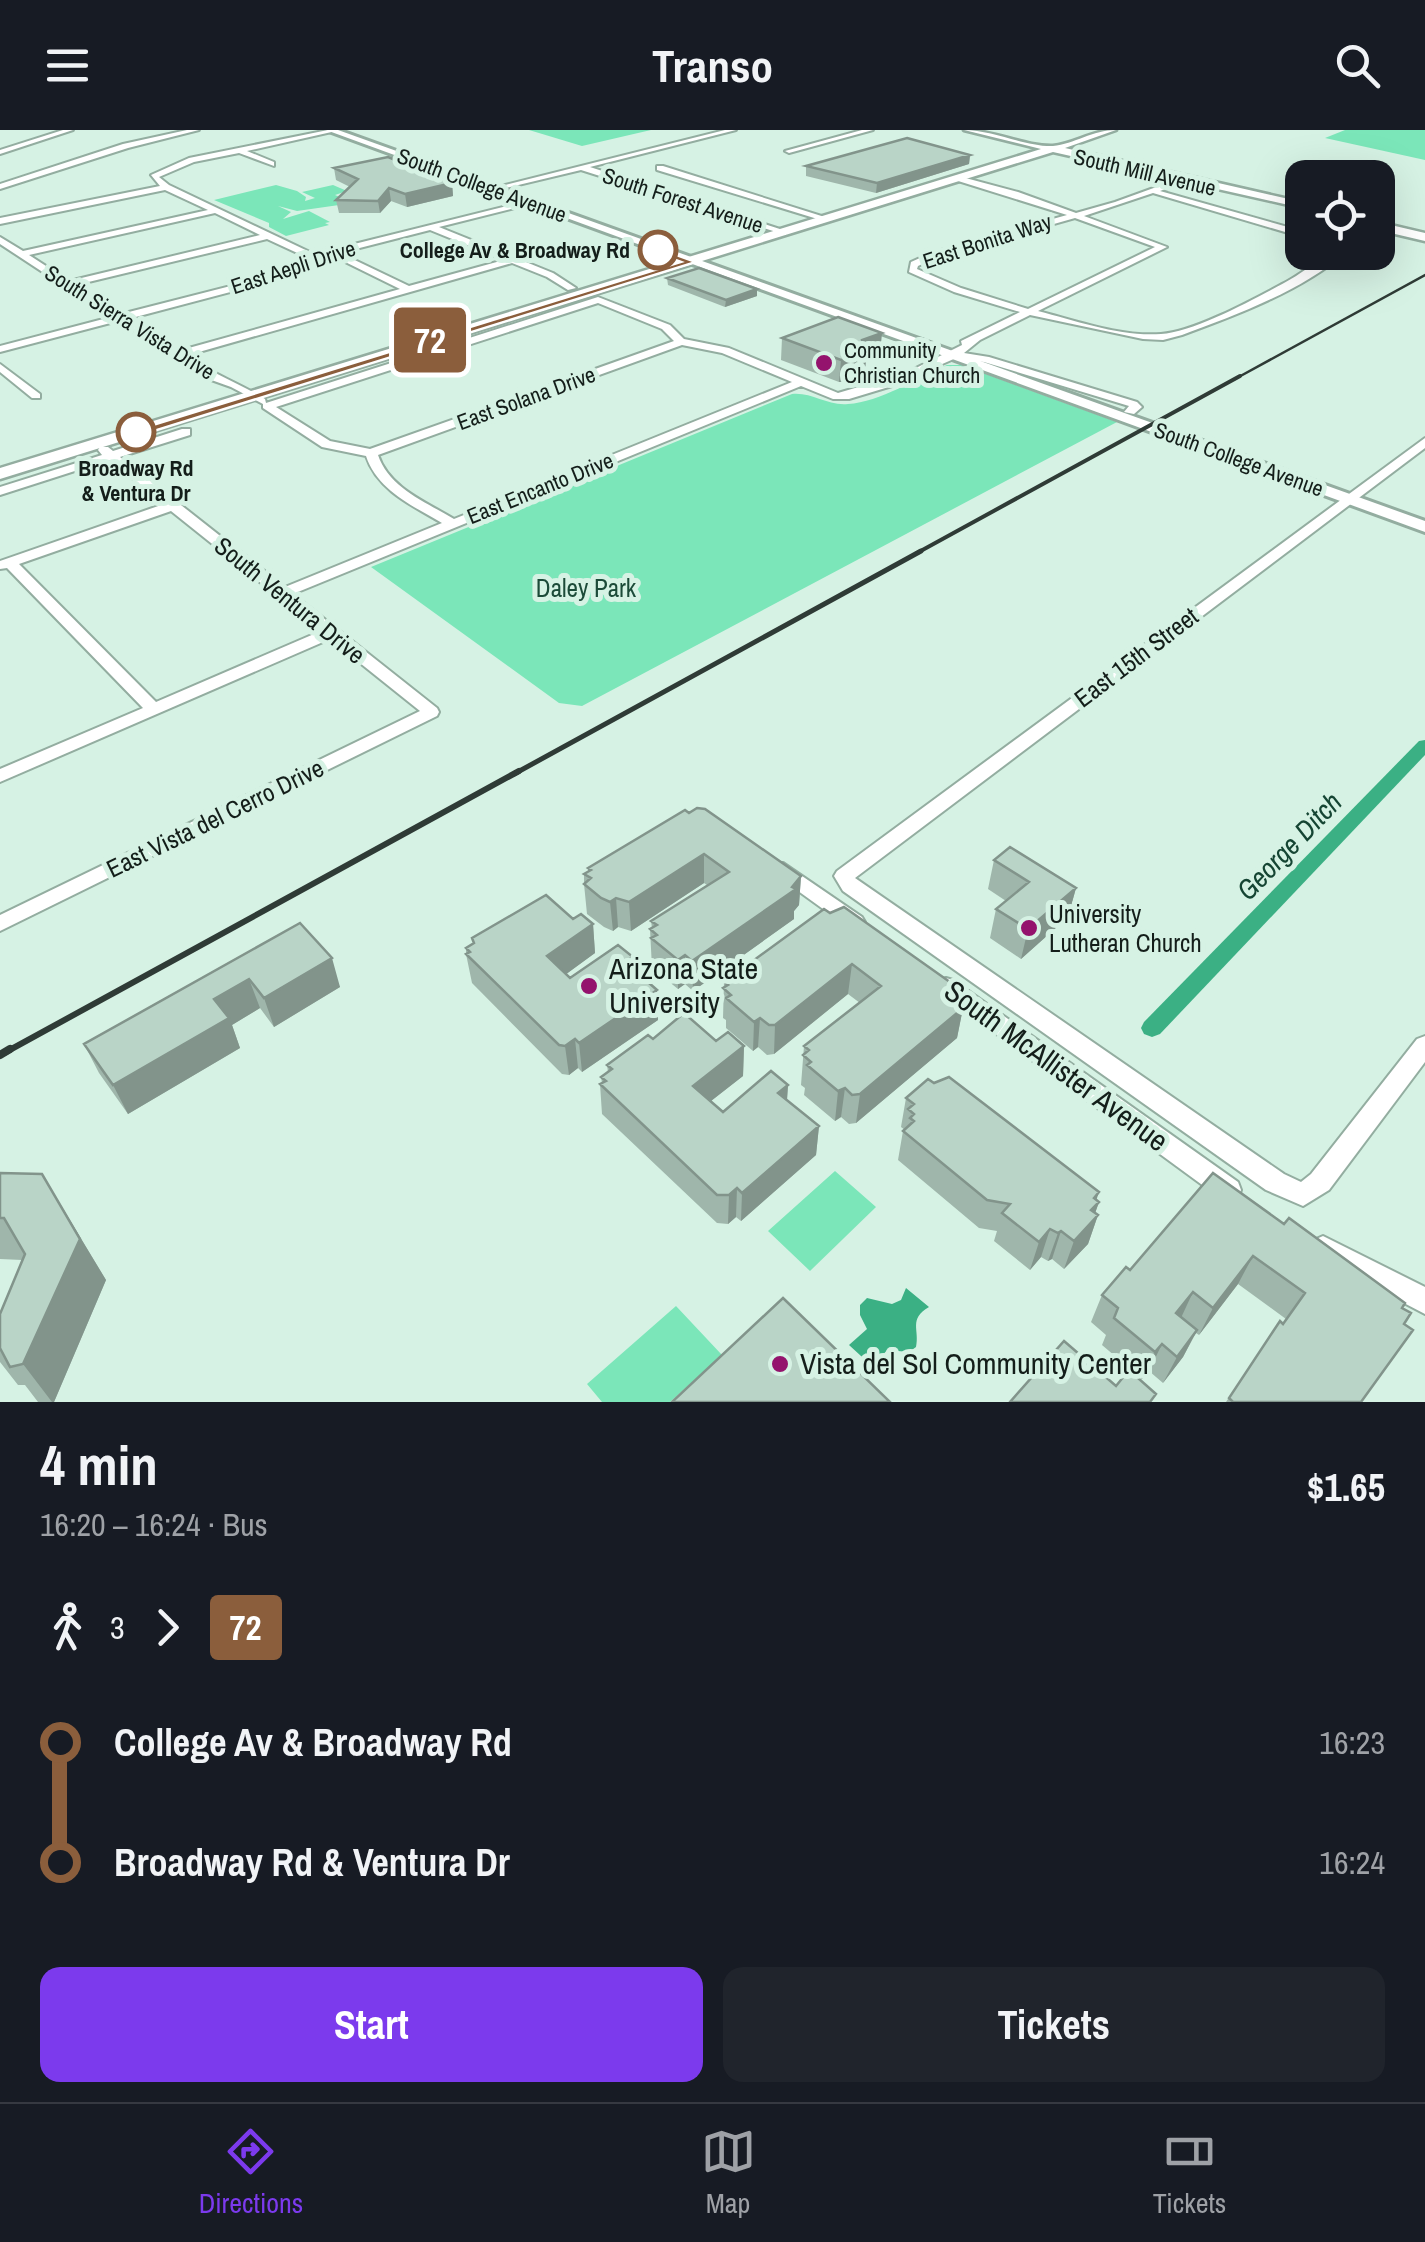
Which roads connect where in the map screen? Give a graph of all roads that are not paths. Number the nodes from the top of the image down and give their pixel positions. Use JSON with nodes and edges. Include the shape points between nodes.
{"nodes":[{"id":1,"x":70,"y":130,"type":"edge"},
{"id":2,"x":196,"y":130,"type":"edge"},
{"id":3,"x":331,"y":130,"type":"edge"},
{"id":4,"x":732,"y":130,"type":"edge"},
{"id":5,"x":870,"y":130,"type":"edge"},
{"id":6,"x":969,"y":130,"type":"edge"},
{"id":7,"x":1111,"y":130,"type":"edge"},
{"id":8,"x":1050,"y":149,"type":"junction"},
{"id":9,"x":238,"y":150,"type":"junction"},
{"id":10,"x":0,"y":152,"type":"edge"},
{"id":11,"x":790,"y":152,"type":"dead end"},
{"id":12,"x":271,"y":164,"type":"dead end"},
{"id":13,"x":582,"y":167,"type":"junction"},
{"id":14,"x":660,"y":168,"type":"dead end"},
{"id":15,"x":958,"y":178,"type":"junction"},
{"id":16,"x":1183,"y":180,"type":"junction"},
{"id":17,"x":0,"y":187,"type":"edge"},
{"id":18,"x":166,"y":187,"type":"junction"},
{"id":19,"x":493,"y":189,"type":"junction"},
{"id":20,"x":1153,"y":192,"type":"junction"},
{"id":21,"x":528,"y":202,"type":"junction"},
{"id":22,"x":1285,"y":203,"type":"edge"},
{"id":23,"x":1285,"y":203,"type":"edge"},
{"id":24,"x":215,"y":211,"type":"junction"},
{"id":25,"x":1075,"y":214,"type":"junction"},
{"id":26,"x":827,"y":219,"type":"junction"},
{"id":27,"x":0,"y":221,"type":"edge"},
{"id":28,"x":431,"y":227,"type":"junction"},
{"id":29,"x":1395,"y":228,"type":"edge"},
{"id":30,"x":1285,"y":229,"type":"edge"},
{"id":31,"x":784,"y":232,"type":"junction"},
{"id":32,"x":1425,"y":235,"type":"edge"},
{"id":33,"x":267,"y":236,"type":"junction"},
{"id":34,"x":0,"y":240,"type":"edge"},
{"id":35,"x":332,"y":252,"type":"junction"},
{"id":36,"x":22,"y":254,"type":"junction"},
{"id":37,"x":313,"y":257,"type":"junction"},
{"id":38,"x":512,"y":260,"type":"junction"},
{"id":39,"x":691,"y":262,"type":"junction"},
{"id":40,"x":1310,"y":270,"type":"edge"},
{"id":41,"x":68,"y":284,"type":"junction"},
{"id":42,"x":571,"y":288,"type":"dead end"},
{"id":43,"x":409,"y":290,"type":"junction"},
{"id":44,"x":601,"y":295,"type":"junction"},
{"id":45,"x":1028,"y":309,"type":"junction"},
{"id":46,"x":120,"y":317,"type":"junction"},
{"id":47,"x":681,"y":342,"type":"junction"},
{"id":48,"x":0,"y":349,"type":"edge"},
{"id":49,"x":177,"y":355,"type":"junction"},
{"id":50,"x":950,"y":355,"type":"junction"},
{"id":51,"x":0,"y":367,"type":"edge"},
{"id":52,"x":799,"y":382,"type":"junction"},
{"id":53,"x":36,"y":396,"type":"dead end"},
{"id":54,"x":260,"y":401,"type":"junction"},
{"id":55,"x":1130,"y":412,"type":"dead end"},
{"id":56,"x":186,"y":432,"type":"dead end"},
{"id":57,"x":1425,"y":442,"type":"edge"},
{"id":58,"x":107,"y":453,"type":"junction"},
{"id":59,"x":371,"y":453,"type":"junction"},
{"id":60,"x":0,"y":474,"type":"edge"},
{"id":61,"x":0,"y":483,"type":"edge"},
{"id":62,"x":0,"y":491,"type":"edge"},
{"id":63,"x":1348,"y":499,"type":"junction"},
{"id":64,"x":172,"y":506,"type":"junction"},
{"id":65,"x":453,"y":524,"type":"junction"},
{"id":66,"x":1425,"y":526,"type":"edge"},
{"id":67,"x":4,"y":564,"type":"edge"},
{"id":68,"x":281,"y":594,"type":"junction"},
{"id":69,"x":330,"y":633,"type":"junction"},
{"id":70,"x":154,"y":709,"type":"junction"},
{"id":71,"x":431,"y":712,"type":"joint"},
{"id":72,"x":0,"y":776,"type":"edge"},
{"id":73,"x":766,"y":858,"type":"edge"},
{"id":74,"x":845,"y":872,"type":"joint"},
{"id":75,"x":0,"y":924,"type":"edge"},
{"id":76,"x":874,"y":936,"type":"edge"},
{"id":77,"x":921,"y":969,"type":"edge"},
{"id":78,"x":1425,"y":1045,"type":"edge"},
{"id":79,"x":1256,"y":1209,"type":"edge"},
{"id":80,"x":1306,"y":1239,"type":"edge"},
{"id":81,"x":1425,"y":1301,"type":"edge"}],
"edges":[{"from":1,"to":10,"type":"street"},
{"from":2,"to":17,"type":"street"},
{"from":3,"to":9,"type":"street"},
{"from":3,"to":19,"type":"street","name":"South College Avenue"},
{"from":4,"to":13,"type":"street"},
{"from":5,"to":11,"type":"street"},
{"from":6,"to":8,"type":"main road","name":"South Mill Avenue"},
{"from":7,"to":8,"type":"main road"},
{"from":8,"to":15,"type":"main road"},
{"from":8,"to":16,"type":"main road","name":"South Mill Avenue"},
{"from":8,"to":22,"type":"main road","name":"South Mill Avenue"},
{"from":9,"to":12,"type":"street"},
{"from":9,"to":18,"type":"street","via":[[158,173],[155,180]]},
{"from":13,"to":19,"type":"street"},
{"from":13,"to":31,"type":"street","name":"South Forest Avenue"},
{"from":14,"to":26,"type":"street"},
{"from":15,"to":25,"type":"street"},
{"from":15,"to":26,"type":"main road"},
{"from":16,"to":20,"type":"street","name":"East Bonita Way"},
{"from":16,"to":23,"type":"main road","name":"South Mill Avenue"},
{"from":18,"to":24,"type":"street"},
{"from":18,"to":27,"type":"street"},
{"from":19,"to":21,"type":"street","name":"South College Avenue"},
{"from":20,"to":25,"type":"street","name":"East Bonita Way"},
{"from":20,"to":30,"type":"street"},
{"from":21,"to":28,"type":"street","name":"East Aepli Drive"},
{"from":21,"to":39,"type":"street","name":"South College Avenue"},
{"from":24,"to":33,"type":"street"},
{"from":24,"to":36,"type":"street"},
{"from":25,"to":45,"type":"street","via":[[1163,247]]},
{"from":25,"to":45,"type":"street","name":"East Bonita Way","via":[[914,264],[920,277]]},
{"from":26,"to":31,"type":"main road"},
{"from":28,"to":35,"type":"street","name":"East Aepli Drive"},
{"from":28,"to":38,"type":"street"},
{"from":29,"to":32,"type":"main road"},
{"from":31,"to":39,"type":"main road"},
{"from":33,"to":37,"type":"street"},
{"from":33,"to":41,"type":"street"},
{"from":34,"to":36,"type":"street","name":"South Sierra Vista Drive"},
{"from":35,"to":37,"type":"street","name":"East Aepli Drive"},
{"from":35,"to":43,"type":"street"},
{"from":36,"to":41,"type":"street","name":"South Sierra Vista Drive"},
{"from":37,"to":46,"type":"street","name":"East Aepli Drive","via":[[264,280]]},
{"from":38,"to":42,"type":"street"},
{"from":38,"to":43,"type":"street"},
{"from":39,"to":44,"type":"main road"},
{"from":39,"to":50,"type":"street","name":"South College Avenue"},
{"from":40,"to":45,"type":"street","via":[[1165,337],[1115,333]]},
{"from":41,"to":46,"type":"street","name":"South Sierra Vista Drive"},
{"from":43,"to":49,"type":"street"},
{"from":44,"to":47,"type":"street","via":[[666,327]]},
{"from":44,"to":54,"type":"main road"},
{"from":45,"to":50,"type":"street"},
{"from":46,"to":48,"type":"street","name":"East Aepli Drive"},
{"from":46,"to":49,"type":"street","name":"South Sierra Vista Drive"},
{"from":47,"to":52,"type":"street","via":[[725,350]]},
{"from":47,"to":59,"type":"street","name":"East Solana Drive"},
{"from":49,"to":54,"type":"street","name":"South Sierra Vista Drive"},
{"from":50,"to":52,"type":"street","via":[[845,397]]},
{"from":50,"to":55,"type":"street","via":[[1133,404]]},
{"from":50,"to":63,"type":"street","name":"South College Avenue"},
{"from":51,"to":53,"type":"street"},
{"from":52,"to":65,"type":"street","name":"East Encanto Drive"},
{"from":54,"to":58,"type":"main road"},
{"from":54,"to":59,"type":"street","name":"South Sierra Vista Drive","via":[[326,444]]},
{"from":54,"to":60,"type":"main road"},
{"from":56,"to":58,"type":"street"},
{"from":57,"to":63,"type":"street","name":"East 15th Street"},
{"from":58,"to":61,"type":"main road"},
{"from":58,"to":62,"type":"street"},
{"from":58,"to":64,"type":"street","name":"South Ventura Drive"},
{"from":59,"to":65,"type":"street","via":[[386,481]]},
{"from":63,"to":66,"type":"street","name":"South College Avenue"},
{"from":63,"to":74,"type":"street","name":"East 15th Street"},
{"from":64,"to":67,"type":"street"},
{"from":64,"to":68,"type":"street","name":"South Ventura Drive"},
{"from":65,"to":68,"type":"street","name":"East Encanto Drive"},
{"from":67,"to":70,"type":"street"},
{"from":68,"to":69,"type":"street","name":"South Ventura Drive"},
{"from":69,"to":70,"type":"street"},
{"from":69,"to":71,"type":"street","name":"South Ventura Drive"},
{"from":70,"to":72,"type":"street"},
{"from":71,"to":75,"type":"street","name":"East Vista del Cerro Drive"},
{"from":73,"to":76,"type":"street"},
{"from":74,"to":78,"type":"street","name":"South McAllister Avenue","via":[[850,886],[1275,1182],[1303,1195]]},
{"from":77,"to":79,"type":"street","name":"South McAllister Avenue"},
{"from":80,"to":81,"type":"street"}]}
